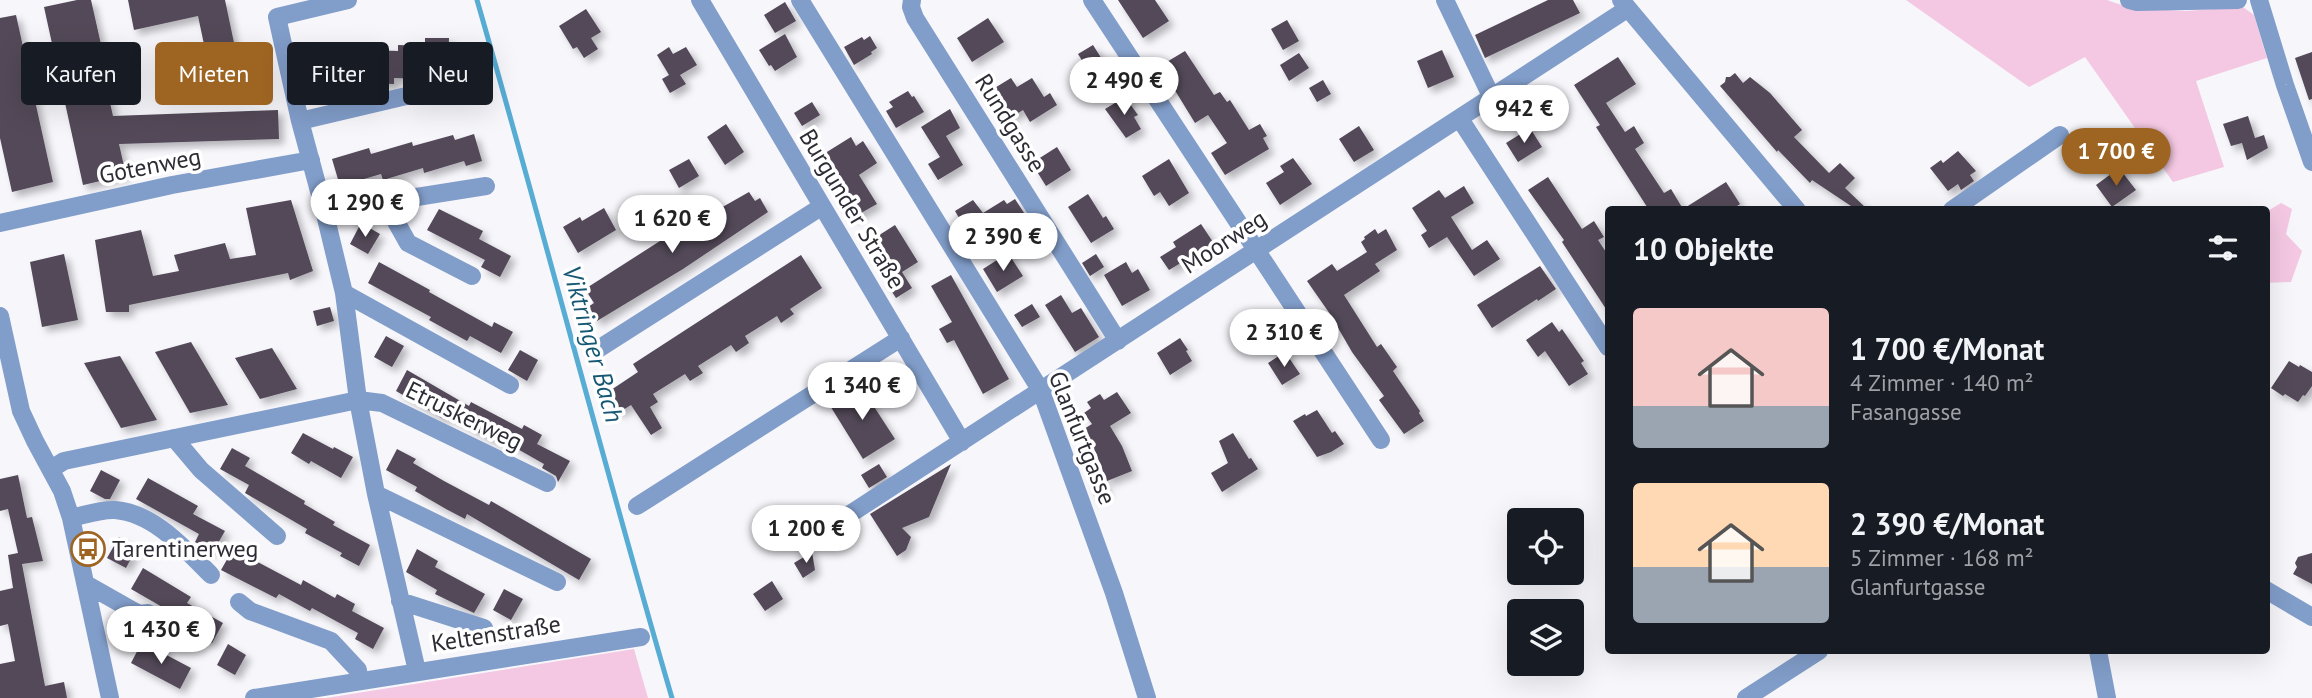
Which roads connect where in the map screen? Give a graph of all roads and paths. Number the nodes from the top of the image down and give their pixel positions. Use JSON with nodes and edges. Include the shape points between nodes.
{"nodes":[{"id":1,"x":348,"y":0,"type":"edge"},
{"id":2,"x":700,"y":0,"type":"edge"},
{"id":3,"x":800,"y":0,"type":"edge"},
{"id":4,"x":912,"y":0,"type":"edge"},
{"id":5,"x":1092,"y":0,"type":"edge"},
{"id":6,"x":1445,"y":0,"type":"edge"},
{"id":7,"x":2130,"y":0,"type":"edge"},
{"id":8,"x":2238,"y":0,"type":"edge"},
{"id":9,"x":2259,"y":0,"type":"edge"},
{"id":10,"x":1624,"y":5,"type":"edge"},
{"id":11,"x":403,"y":97,"type":"edge"},
{"id":12,"x":1492,"y":99,"type":"junction"},
{"id":13,"x":1460,"y":119,"type":"junction"},
{"id":14,"x":300,"y":121,"type":"junction"},
{"id":15,"x":2060,"y":135,"type":"dead end"},
{"id":16,"x":311,"y":160,"type":"junction"},
{"id":17,"x":2312,"y":162,"type":"edge"},
{"id":18,"x":486,"y":186,"type":"dead end"},
{"id":19,"x":385,"y":202,"type":"junction"},
{"id":20,"x":323,"y":206,"type":"junction"},
{"id":21,"x":1794,"y":206,"type":"edge"},
{"id":22,"x":1958,"y":206,"type":"edge"},
{"id":23,"x":821,"y":207,"type":"junction"},
{"id":24,"x":0,"y":223,"type":"edge"},
{"id":25,"x":1256,"y":250,"type":"junction"},
{"id":26,"x":472,"y":276,"type":"dead end"},
{"id":27,"x":344,"y":293,"type":"junction"},
{"id":28,"x":0,"y":316,"type":"edge"},
{"id":29,"x":901,"y":338,"type":"junction"},
{"id":30,"x":1118,"y":341,"type":"junction"},
{"id":31,"x":1605,"y":341,"type":"edge"},
{"id":32,"x":592,"y":354,"type":"dead end"},
{"id":33,"x":510,"y":385,"type":"dead end"},
{"id":34,"x":1041,"y":391,"type":"junction"},
{"id":35,"x":358,"y":400,"type":"junction"},
{"id":36,"x":174,"y":438,"type":"junction"},
{"id":37,"x":1381,"y":440,"type":"dead end"},
{"id":38,"x":962,"y":442,"type":"junction"},
{"id":39,"x":51,"y":469,"type":"junction"},
{"id":40,"x":547,"y":483,"type":"dead end"},
{"id":41,"x":376,"y":494,"type":"junction"},
{"id":42,"x":637,"y":506,"type":"dead end"},
{"id":43,"x":847,"y":516,"type":"dead end"},
{"id":44,"x":71,"y":518,"type":"junction"},
{"id":45,"x":277,"y":536,"type":"dead end"},
{"id":46,"x":211,"y":575,"type":"dead end"},
{"id":47,"x":557,"y":582,"type":"dead end"},
{"id":48,"x":86,"y":584,"type":"junction"},
{"id":49,"x":2270,"y":592,"type":"edge"},
{"id":50,"x":400,"y":601,"type":"junction"},
{"id":51,"x":239,"y":602,"type":"dead end"},
{"id":52,"x":148,"y":613,"type":"dead end"},
{"id":53,"x":2312,"y":617,"type":"edge"},
{"id":54,"x":484,"y":628,"type":"dead end"},
{"id":55,"x":641,"y":637,"type":"dead end"},
{"id":56,"x":1814,"y":654,"type":"edge"},
{"id":57,"x":2099,"y":654,"type":"edge"},
{"id":58,"x":417,"y":671,"type":"junction"},
{"id":59,"x":359,"y":681,"type":"junction"},
{"id":60,"x":110,"y":698,"type":"edge"},
{"id":61,"x":254,"y":698,"type":"edge"},
{"id":62,"x":1147,"y":698,"type":"edge"},
{"id":63,"x":1746,"y":698,"type":"edge"},
{"id":64,"x":2107,"y":698,"type":"edge"}],
"edges":[{"from":1,"to":14,"type":"street","via":[[277,17]]},
{"from":2,"to":23,"type":"street","name":"Burgunder Straße"},
{"from":3,"to":34,"type":"street","name":"Glanfurtgasse"},
{"from":4,"to":30,"type":"street","name":"Rundgasse","via":[[915,18]]},
{"from":5,"to":25,"type":"street"},
{"from":6,"to":12,"type":"street"},
{"from":7,"to":8,"type":"street"},
{"from":9,"to":17,"type":"street"},
{"from":10,"to":12,"type":"street","name":"Moorweg"},
{"from":10,"to":21,"type":"street"},
{"from":11,"to":14,"type":"street"},
{"from":12,"to":13,"type":"street","name":"Moorweg"},
{"from":13,"to":25,"type":"street","name":"Moorweg"},
{"from":13,"to":31,"type":"street"},
{"from":14,"to":16,"type":"street"},
{"from":15,"to":22,"type":"street"},
{"from":16,"to":20,"type":"street"},
{"from":16,"to":24,"type":"street","name":"Gotenweg"},
{"from":18,"to":19,"type":"street"},
{"from":19,"to":20,"type":"street"},
{"from":19,"to":26,"type":"street","via":[[408,243]]},
{"from":20,"to":27,"type":"street"},
{"from":23,"to":29,"type":"street","name":"Burgunder Straße"},
{"from":23,"to":32,"type":"street"},
{"from":25,"to":30,"type":"street","name":"Moorweg"},
{"from":25,"to":37,"type":"street"},
{"from":27,"to":33,"type":"street","name":"Etruskerweg"},
{"from":27,"to":35,"type":"street"},
{"from":28,"to":39,"type":"street","via":[[21,411]]},
{"from":29,"to":38,"type":"street","name":"Burgunder Straße"},
{"from":29,"to":42,"type":"street"},
{"from":30,"to":34,"type":"street","name":"Moorweg"},
{"from":34,"to":38,"type":"street","name":"Moorweg"},
{"from":34,"to":62,"type":"street","name":"Glanfurtgasse"},
{"from":35,"to":36,"type":"street"},
{"from":35,"to":40,"type":"street","name":"Etruskerweg","via":[[382,403]]},
{"from":35,"to":41,"type":"street"},
{"from":36,"to":39,"type":"street","via":[[64,461]]},
{"from":36,"to":45,"type":"street","via":[[201,470]]},
{"from":38,"to":43,"type":"street","name":"Moorweg"},
{"from":39,"to":44,"type":"street"},
{"from":41,"to":47,"type":"street"},
{"from":41,"to":50,"type":"street"},
{"from":44,"to":46,"type":"street","via":[[115,510],[146,518]]},
{"from":44,"to":48,"type":"street"},
{"from":48,"to":52,"type":"street","via":[[139,614]]},
{"from":48,"to":60,"type":"street"},
{"from":49,"to":53,"type":"street"},
{"from":50,"to":54,"type":"street"},
{"from":50,"to":58,"type":"street"},
{"from":51,"to":59,"type":"street","via":[[250,611],[331,641],[358,670]]},
{"from":55,"to":58,"type":"street","name":"Keltenstraße"},
{"from":56,"to":63,"type":"street"},
{"from":57,"to":64,"type":"street"},
{"from":58,"to":59,"type":"street","name":"Keltenstraße"},
{"from":59,"to":61,"type":"street","name":"Keltenstraße"}]}
